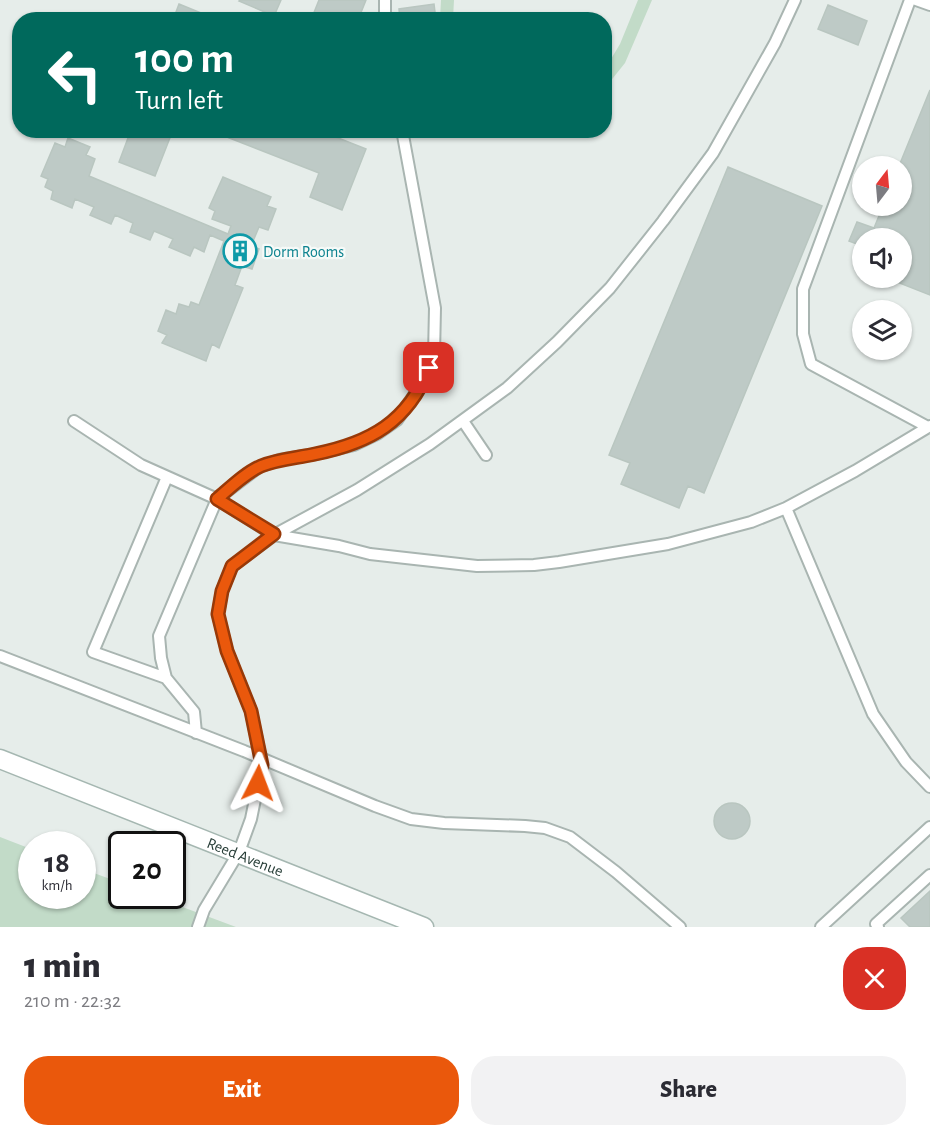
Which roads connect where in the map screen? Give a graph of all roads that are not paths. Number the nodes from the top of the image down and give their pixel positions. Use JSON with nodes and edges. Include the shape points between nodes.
{"nodes":[{"id":1,"x":795,"y":0,"type":"edge"},
{"id":2,"x":910,"y":0,"type":"edge"},
{"id":3,"x":916,"y":0,"type":"edge"},
{"id":4,"x":930,"y":5,"type":"edge"},
{"id":5,"x":403,"y":138,"type":"edge"},
{"id":6,"x":463,"y":421,"type":"junction"},
{"id":7,"x":74,"y":422,"type":"dead end"},
{"id":8,"x":929,"y":426,"type":"edge"},
{"id":9,"x":486,"y":455,"type":"dead end"},
{"id":10,"x":167,"y":477,"type":"junction"},
{"id":11,"x":217,"y":499,"type":"junction"},
{"id":12,"x":786,"y":508,"type":"junction"},
{"id":13,"x":274,"y":534,"type":"junction"},
{"id":14,"x":0,"y":656,"type":"edge"},
{"id":15,"x":166,"y":678,"type":"junction"},
{"id":16,"x":196,"y":733,"type":"junction"},
{"id":17,"x":260,"y":758,"type":"junction"},
{"id":18,"x":0,"y":759,"type":"edge"},
{"id":19,"x":930,"y":787,"type":"edge"},
{"id":20,"x":930,"y":827,"type":"edge"},
{"id":21,"x":239,"y":852,"type":"junction"},
{"id":22,"x":930,"y":875,"type":"edge"},
{"id":23,"x":198,"y":927,"type":"edge"},
{"id":24,"x":424,"y":927,"type":"edge"},
{"id":25,"x":680,"y":927,"type":"edge"},
{"id":26,"x":821,"y":927,"type":"edge"},
{"id":27,"x":878,"y":927,"type":"edge"}],
"edges":[{"from":1,"to":6,"type":"lane","via":[[713,153],[663,221],[610,288],[557,342],[507,388]]},
{"from":2,"to":8,"type":"lane","via":[[803,289],[802,334],[811,364]]},
{"from":3,"to":4,"type":"lane"},
{"from":5,"to":11,"type":"lane","via":[[435,308],[435,355],[424,381],[397,420],[377,434],[354,445],[259,467]]},
{"from":6,"to":9,"type":"lane"},
{"from":6,"to":13,"type":"lane","via":[[357,490]]},
{"from":7,"to":10,"type":"lane"},
{"from":8,"to":12,"type":"lane"},
{"from":10,"to":11,"type":"lane"},
{"from":10,"to":15,"type":"lane","via":[[93,652]]},
{"from":11,"to":13,"type":"lane"},
{"from":11,"to":15,"type":"lane","via":[[159,636]]},
{"from":12,"to":13,"type":"lane","via":[[751,522],[668,544],[534,565],[438,563]]},
{"from":12,"to":19,"type":"lane","via":[[873,714],[906,762]]},
{"from":13,"to":17,"type":"lane","via":[[232,566],[218,614],[227,651],[251,711]]},
{"from":14,"to":16,"type":"lane"},
{"from":15,"to":16,"type":"lane","via":[[194,712]]},
{"from":16,"to":17,"type":"lane"},
{"from":17,"to":21,"type":"lane","via":[[262,765],[251,819]]},
{"from":17,"to":25,"type":"lane","via":[[411,819],[545,828],[570,837]]},
{"from":18,"to":21,"type":"street","name":"Reed Avenue"},
{"from":20,"to":26,"type":"lane"},
{"from":21,"to":23,"type":"lane"},
{"from":21,"to":24,"type":"street","name":"Reed Avenue"},
{"from":22,"to":27,"type":"lane","via":[[876,924]]}]}
